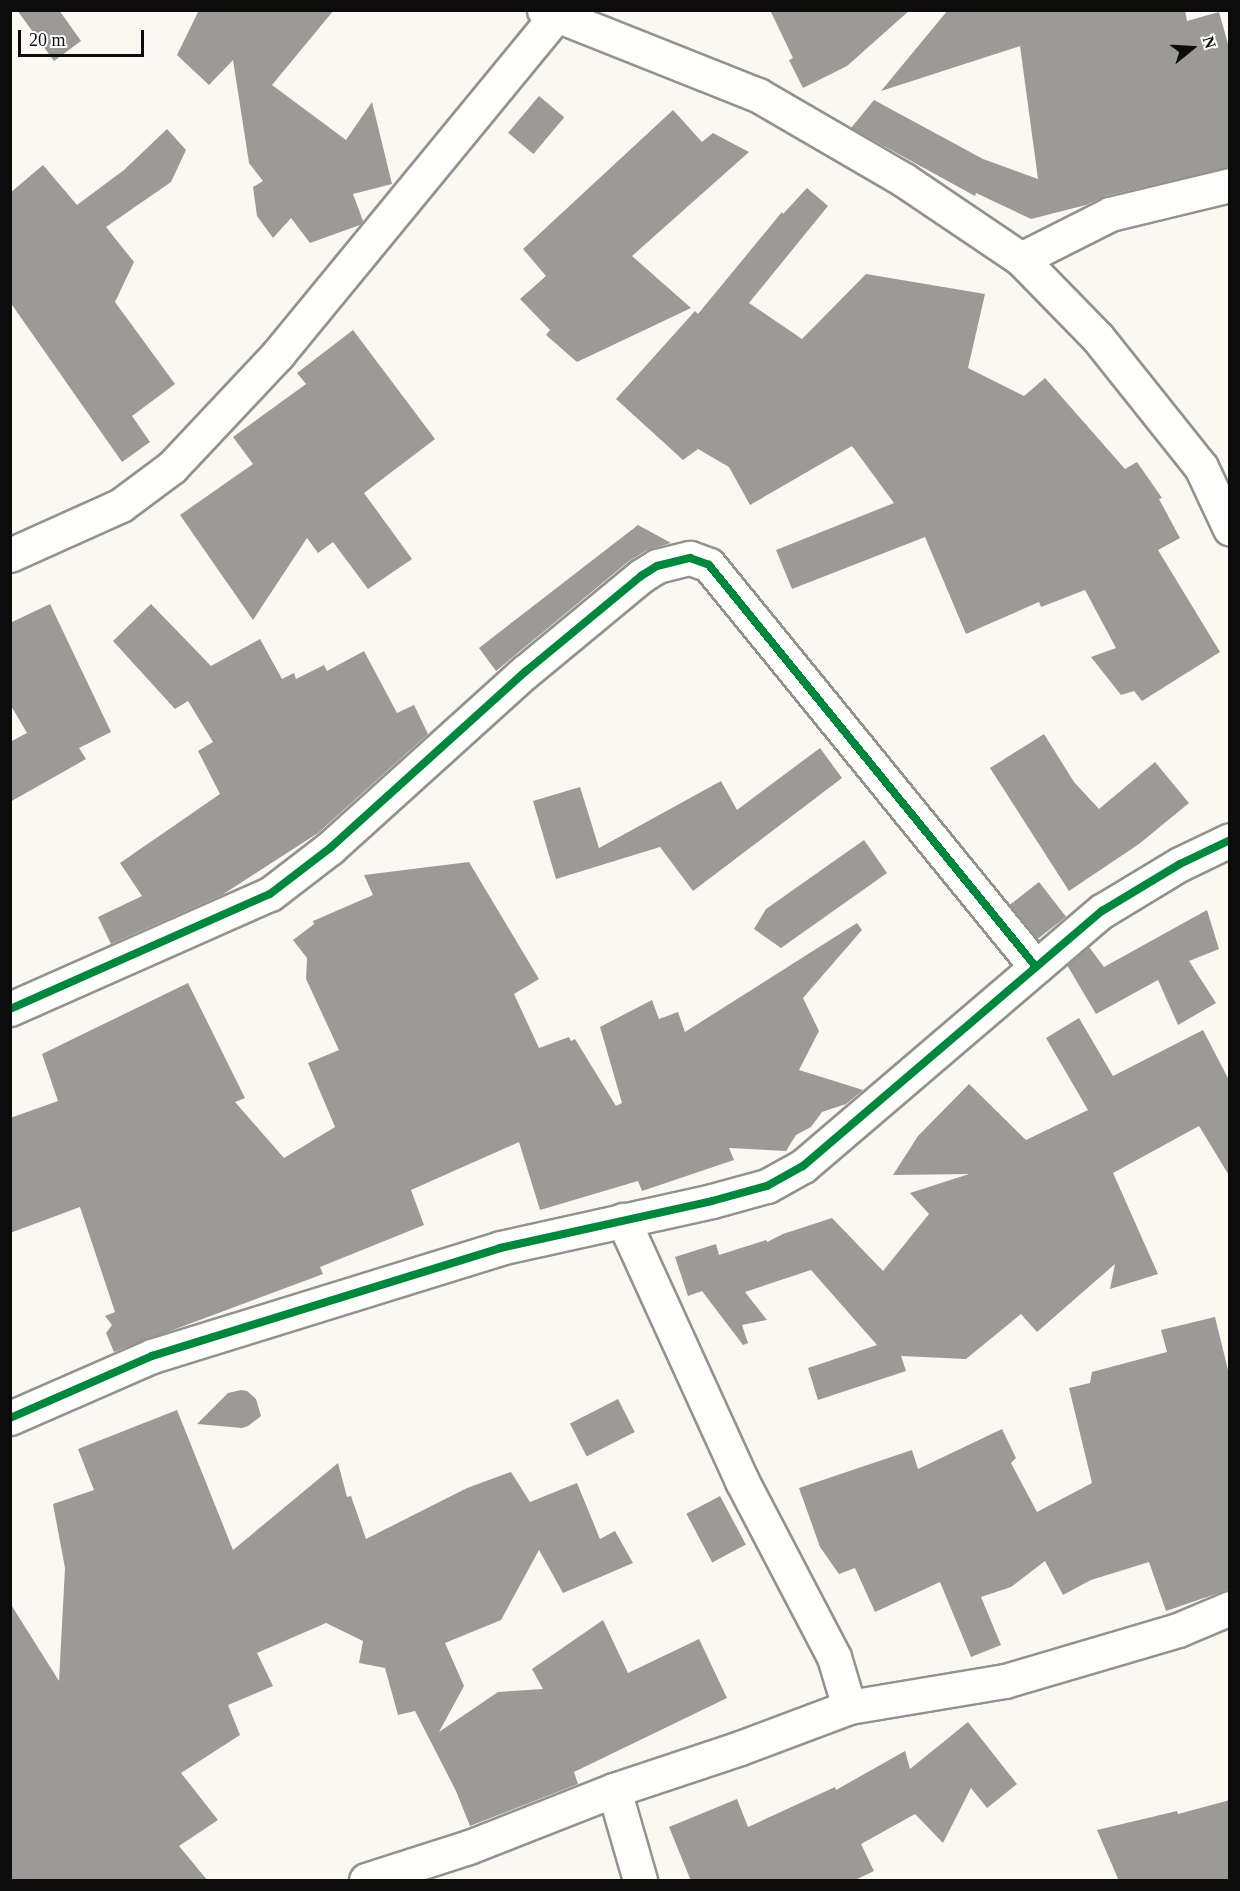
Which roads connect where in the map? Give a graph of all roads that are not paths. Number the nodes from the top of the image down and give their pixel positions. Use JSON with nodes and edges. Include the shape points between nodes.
{"nodes":[{"id":1,"x":550,"y":14,"type":"edge"},
{"id":2,"x":1230,"y":185,"type":"edge"},
{"id":3,"x":1022,"y":259,"type":"junction"},
{"id":4,"x":1230,"y":529,"type":"edge"},
{"id":5,"x":10,"y":555,"type":"edge"},
{"id":6,"x":1230,"y":840,"type":"edge"},
{"id":7,"x":1036,"y":967,"type":"junction"},
{"id":8,"x":10,"y":1010,"type":"edge"},
{"id":9,"x":623,"y":1220,"type":"junction"},
{"id":10,"x":10,"y":1418,"type":"edge"},
{"id":11,"x":1230,"y":1608,"type":"edge"},
{"id":12,"x":849,"y":1707,"type":"junction"},
{"id":13,"x":614,"y":1790,"type":"junction"},
{"id":14,"x":366,"y":1881,"type":"edge"},
{"id":15,"x":640,"y":1881,"type":"edge"}],
"edges":[{"from":1,"to":3,"type":"street","via":[[758,96],[904,180]]},
{"from":1,"to":5,"type":"street","via":[[278,354],[172,467],[121,505]]},
{"from":2,"to":3,"type":"street","via":[[1110,214]]},
{"from":3,"to":4,"type":"street","via":[[1098,338],[1201,467]]},
{"from":6,"to":7,"type":"street","via":[[1102,910]]},
{"from":7,"to":8,"type":"street","via":[[709,565],[690,558],[657,566],[641,576],[525,672],[330,848],[270,894]]},
{"from":7,"to":9,"type":"street","via":[[803,1166],[767,1186]]},
{"from":9,"to":10,"type":"street","via":[[500,1248],[152,1356]]},
{"from":9,"to":12,"type":"street","via":[[742,1481],[834,1657]]},
{"from":11,"to":12,"type":"street","via":[[1178,1630],[1005,1681]]},
{"from":12,"to":13,"type":"street"},
{"from":13,"to":14,"type":"street","via":[[469,1847]]},
{"from":13,"to":15,"type":"street"}]}
